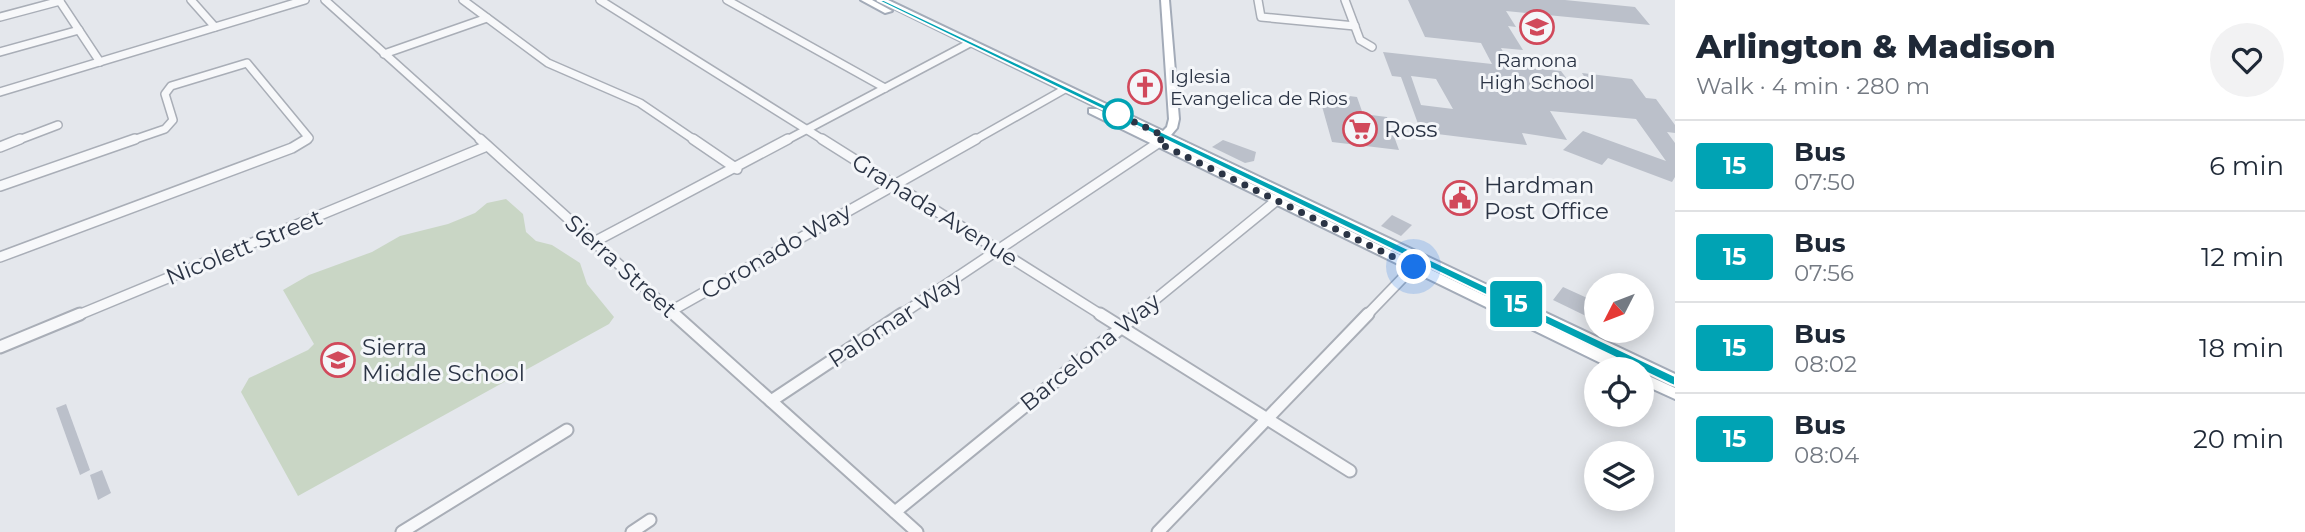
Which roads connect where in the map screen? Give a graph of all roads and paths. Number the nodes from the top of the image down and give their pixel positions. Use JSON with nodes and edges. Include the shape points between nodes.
{"nodes":[{"id":1,"x":191,"y":0,"type":"edge"},
{"id":2,"x":306,"y":0,"type":"edge"},
{"id":3,"x":325,"y":0,"type":"edge"},
{"id":4,"x":463,"y":0,"type":"edge"},
{"id":5,"x":600,"y":0,"type":"edge"},
{"id":6,"x":727,"y":0,"type":"edge"},
{"id":7,"x":865,"y":0,"type":"edge"},
{"id":8,"x":881,"y":0,"type":"edge"},
{"id":9,"x":1165,"y":0,"type":"edge"},
{"id":10,"x":1258,"y":0,"type":"edge"},
{"id":11,"x":1345,"y":0,"type":"edge"},
{"id":12,"x":60,"y":1,"type":"edge"},
{"id":13,"x":0,"y":17,"type":"edge"},
{"id":14,"x":487,"y":18,"type":"junction"},
{"id":15,"x":1355,"y":26,"type":"junction"},
{"id":16,"x":215,"y":27,"type":"junction"},
{"id":17,"x":79,"y":30,"type":"junction"},
{"id":18,"x":965,"y":45,"type":"junction"},
{"id":19,"x":1372,"y":47,"type":"dead end"},
{"id":20,"x":0,"y":52,"type":"edge"},
{"id":21,"x":384,"y":54,"type":"junction"},
{"id":22,"x":100,"y":62,"type":"junction"},
{"id":23,"x":885,"y":88,"type":"junction"},
{"id":24,"x":1061,"y":91,"type":"junction"},
{"id":25,"x":0,"y":92,"type":"edge"},
{"id":26,"x":58,"y":125,"type":"dead end"},
{"id":27,"x":810,"y":130,"type":"junction"},
{"id":28,"x":1161,"y":139,"type":"junction"},
{"id":29,"x":487,"y":146,"type":"junction"},
{"id":30,"x":0,"y":147,"type":"edge"},
{"id":31,"x":737,"y":169,"type":"junction"},
{"id":32,"x":1,"y":182,"type":"edge"},
{"id":33,"x":892,"y":184,"type":"junction"},
{"id":34,"x":1281,"y":197,"type":"junction"},
{"id":35,"x":594,"y":242,"type":"junction"},
{"id":36,"x":999,"y":251,"type":"junction"},
{"id":37,"x":0,"y":257,"type":"edge"},
{"id":38,"x":1417,"y":263,"type":"junction"},
{"id":39,"x":671,"y":311,"type":"junction"},
{"id":40,"x":1121,"y":326,"type":"junction"},
{"id":41,"x":0,"y":348,"type":"edge"},
{"id":42,"x":1601,"y":357,"type":"edge"},
{"id":43,"x":1675,"y":380,"type":"edge"},
{"id":44,"x":1654,"y":384,"type":"edge"},
{"id":45,"x":1675,"y":394,"type":"edge"},
{"id":46,"x":771,"y":401,"type":"junction"},
{"id":47,"x":1269,"y":420,"type":"junction"},
{"id":48,"x":567,"y":430,"type":"dead end"},
{"id":49,"x":1350,"y":471,"type":"dead end"},
{"id":50,"x":895,"y":512,"type":"junction"},
{"id":51,"x":650,"y":520,"type":"dead end"},
{"id":52,"x":402,"y":532,"type":"edge"},
{"id":53,"x":632,"y":532,"type":"edge"},
{"id":54,"x":917,"y":532,"type":"edge"},
{"id":55,"x":1158,"y":532,"type":"edge"}],
"edges":[{"from":1,"to":16,"type":"street"},
{"from":2,"to":16,"type":"street"},
{"from":3,"to":21,"type":"street","name":"Sierra Street"},
{"from":4,"to":14,"type":"street"},
{"from":5,"to":27,"type":"street","name":"Granada Avenue"},
{"from":6,"to":23,"type":"street"},
{"from":7,"to":18,"type":"main road"},
{"from":8,"to":18,"type":"main road"},
{"from":9,"to":28,"type":"main road","via":[[1174,119]]},
{"from":10,"to":15,"type":"street","via":[[1261,17]]},
{"from":11,"to":15,"type":"street"},
{"from":12,"to":13,"type":"street"},
{"from":12,"to":17,"type":"street"},
{"from":14,"to":21,"type":"street"},
{"from":14,"to":31,"type":"street","via":[[548,62],[640,103]]},
{"from":15,"to":19,"type":"street","via":[[1360,40]]},
{"from":16,"to":22,"type":"street"},
{"from":17,"to":20,"type":"street"},
{"from":17,"to":22,"type":"street"},
{"from":18,"to":23,"type":"street"},
{"from":18,"to":24,"type":"main road"},
{"from":21,"to":29,"type":"street","name":"Sierra Street"},
{"from":22,"to":25,"type":"street"},
{"from":23,"to":27,"type":"street"},
{"from":24,"to":28,"type":"main road"},
{"from":24,"to":33,"type":"street","name":"Coronado Way"},
{"from":26,"to":30,"type":"street"},
{"from":27,"to":31,"type":"street"},
{"from":27,"to":33,"type":"street","name":"Granada Avenue"},
{"from":28,"to":34,"type":"main road"},
{"from":28,"to":36,"type":"street","name":"Palomar Way"},
{"from":29,"to":35,"type":"street","name":"Sierra Street"},
{"from":29,"to":41,"type":"street","name":"Nicolett Street"},
{"from":31,"to":35,"type":"street"},
{"from":32,"to":37,"type":"street","via":[[165,129],[173,120],[166,90],[247,62],[309,133],[307,141]]},
{"from":33,"to":36,"type":"street","name":"Granada Avenue"},
{"from":33,"to":39,"type":"street","name":"Coronado Way"},
{"from":34,"to":38,"type":"main road"},
{"from":34,"to":40,"type":"street","name":"Barcelona Way"},
{"from":35,"to":39,"type":"street","name":"Sierra Street"},
{"from":36,"to":40,"type":"street","name":"Granada Avenue"},
{"from":36,"to":46,"type":"street","name":"Palomar Way"},
{"from":38,"to":42,"type":"main road"},
{"from":38,"to":43,"type":"main road"},
{"from":38,"to":47,"type":"street"},
{"from":39,"to":46,"type":"street","name":"Sierra Street"},
{"from":40,"to":47,"type":"street","name":"Granada Avenue"},
{"from":40,"to":50,"type":"street","name":"Barcelona Way"},
{"from":44,"to":45,"type":"main road"},
{"from":46,"to":50,"type":"street","name":"Sierra Street"},
{"from":47,"to":49,"type":"street","name":"Granada Avenue"},
{"from":47,"to":55,"type":"street"},
{"from":48,"to":52,"type":"street"},
{"from":50,"to":54,"type":"street","name":"Sierra Street"},
{"from":51,"to":53,"type":"street"}]}
